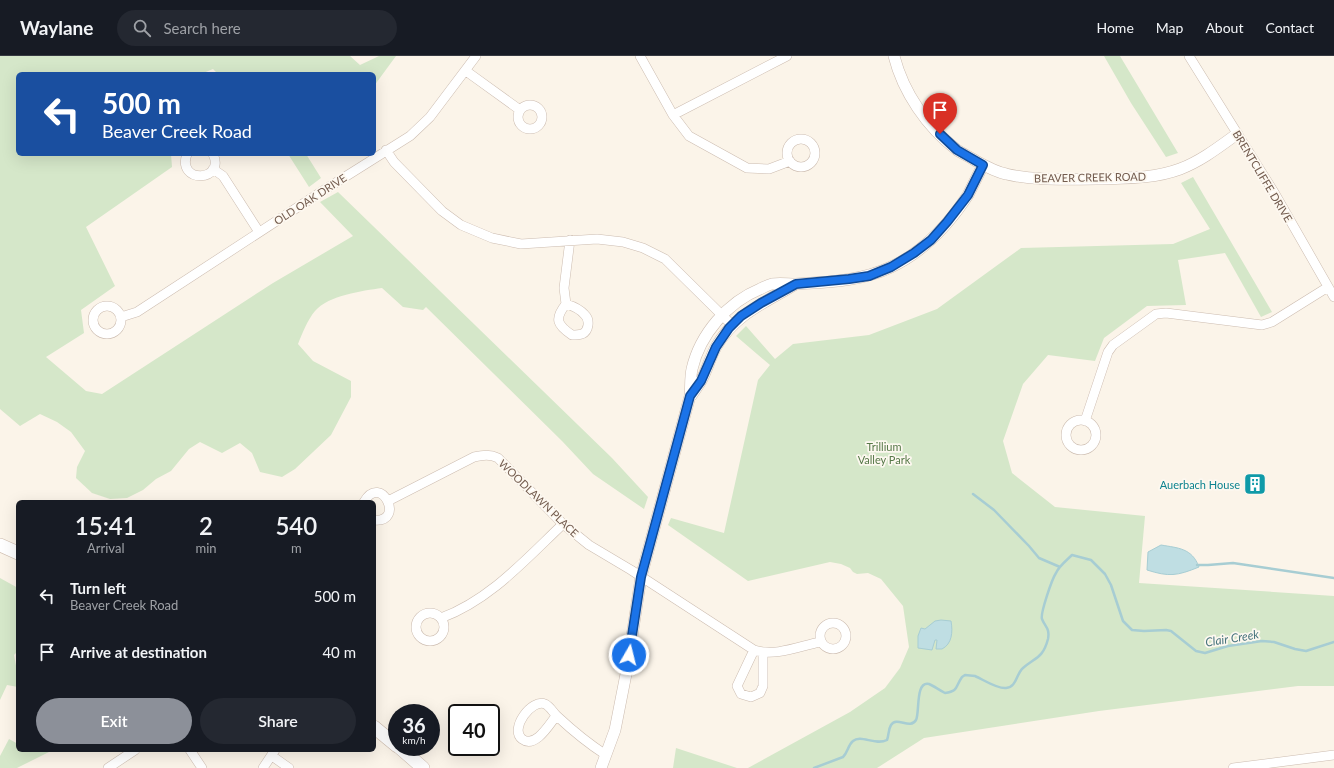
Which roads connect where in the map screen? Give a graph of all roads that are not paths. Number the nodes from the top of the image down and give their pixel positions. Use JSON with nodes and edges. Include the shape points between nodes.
{"nodes":[{"id":1,"x":476,"y":56,"type":"edge"},
{"id":2,"x":640,"y":56,"type":"edge"},
{"id":3,"x":787,"y":56,"type":"edge"},
{"id":4,"x":894,"y":56,"type":"edge"},
{"id":5,"x":1189,"y":56,"type":"edge"},
{"id":6,"x":466,"y":70,"type":"junction"},
{"id":7,"x":520,"y":110,"type":"dead end"},
{"id":8,"x":673,"y":115,"type":"junction"},
{"id":9,"x":1238,"y":134,"type":"junction"},
{"id":10,"x":386,"y":150,"type":"junction"},
{"id":11,"x":187,"y":156,"type":"edge"},
{"id":12,"x":214,"y":156,"type":"edge"},
{"id":13,"x":790,"y":161,"type":"dead end"},
{"id":14,"x":983,"y":165,"type":"junction"},
{"id":15,"x":213,"y":169,"type":"junction"},
{"id":16,"x":259,"y":232,"type":"junction"},
{"id":17,"x":570,"y":240,"type":"junction"},
{"id":18,"x":796,"y":284,"type":"junction"},
{"id":19,"x":1328,"y":287,"type":"junction"},
{"id":20,"x":1334,"y":297,"type":"edge"},
{"id":21,"x":566,"y":304,"type":"dead end"},
{"id":22,"x":722,"y":314,"type":"junction"},
{"id":23,"x":122,"y":317,"type":"dead end"},
{"id":24,"x":732,"y":325,"type":"junction"},
{"id":25,"x":690,"y":396,"type":"junction"},
{"id":26,"x":1085,"y":421,"type":"dead end"},
{"id":27,"x":365,"y":500,"type":"edge"},
{"id":28,"x":388,"y":501,"type":"junction"},
{"id":29,"x":376,"y":520,"type":"edge"},
{"id":30,"x":563,"y":524,"type":"junction"},
{"id":31,"x":0,"y":545,"type":"edge"},
{"id":32,"x":16,"y":551,"type":"edge"},
{"id":33,"x":641,"y":577,"type":"junction"},
{"id":34,"x":441,"y":618,"type":"dead end"},
{"id":35,"x":820,"y":642,"type":"dead end"},
{"id":36,"x":556,"y":716,"type":"junction"},
{"id":37,"x":376,"y":729,"type":"edge"},
{"id":38,"x":388,"y":738,"type":"edge"},
{"id":39,"x":132,"y":752,"type":"edge"},
{"id":40,"x":191,"y":752,"type":"edge"},
{"id":41,"x":273,"y":753,"type":"edge"},
{"id":42,"x":606,"y":755,"type":"junction"},
{"id":43,"x":1334,"y":755,"type":"edge"},
{"id":44,"x":409,"y":756,"type":"edge"},
{"id":45,"x":601,"y":767,"type":"edge"},
{"id":46,"x":108,"y":768,"type":"edge"},
{"id":47,"x":202,"y":768,"type":"edge"},
{"id":48,"x":263,"y":768,"type":"edge"},
{"id":49,"x":289,"y":768,"type":"edge"},
{"id":50,"x":423,"y":768,"type":"edge"},
{"id":51,"x":1233,"y":768,"type":"edge"}],
"edges":[{"from":1,"to":6,"type":"street","name":"OLD OAK DRIVE"},
{"from":2,"to":8,"type":"street"},
{"from":3,"to":8,"type":"street"},
{"from":4,"to":14,"type":"street","name":"BEAVER CREEK ROAD","via":[[911,98],[931,126],[957,150]]},
{"from":5,"to":9,"type":"street","name":"BRENTCLIFFE DRIVE"},
{"from":6,"to":7,"type":"street"},
{"from":6,"to":10,"type":"street","name":"OLD OAK DRIVE","via":[[430,117],[410,136]]},
{"from":8,"to":13,"type":"street","via":[[690,136],[747,168],[769,169]]},
{"from":9,"to":14,"type":"street","name":"BEAVER CREEK ROAD","via":[[1199,160],[1153,177],[1056,180],[1026,178],[1004,174]]},
{"from":9,"to":19,"type":"street","name":"BRENTCLIFFE DRIVE"},
{"from":10,"to":16,"type":"street","name":"OLD OAK DRIVE"},
{"from":10,"to":17,"type":"street","via":[[394,162],[442,211],[476,233],[521,244]]},
{"from":11,"to":15,"type":"street","via":[[185,164],[192,174],[207,175]]},
{"from":12,"to":15,"type":"street"},
{"from":14,"to":18,"type":"street","via":[[968,195],[947,222],[931,240],[914,253],[869,276]]},
{"from":15,"to":16,"type":"street","via":[[223,176]]},
{"from":16,"to":23,"type":"street","name":"OLD OAK DRIVE","via":[[137,312]]},
{"from":17,"to":21,"type":"street","via":[[564,288]]},
{"from":17,"to":22,"type":"street","via":[[597,239],[644,248],[665,259]]},
{"from":18,"to":22,"type":"street","via":[[771,284],[736,302]]},
{"from":18,"to":24,"type":"street","via":[[761,303]]},
{"from":19,"to":20,"type":"street","name":"BRENTCLIFFE DRIVE"},
{"from":19,"to":26,"type":"street","via":[[1272,322],[1262,325],[1166,313],[1156,314],[1113,345],[1108,352]]},
{"from":22,"to":24,"type":"street"},
{"from":22,"to":25,"type":"street","via":[[700,346],[692,370]]},
{"from":24,"to":25,"type":"street","via":[[716,347],[701,381]]},
{"from":25,"to":33,"type":"street"},
{"from":27,"to":28,"type":"street","via":[[375,493],[383,495]]},
{"from":28,"to":29,"type":"street","via":[[389,510],[386,516]]},
{"from":28,"to":30,"type":"street","name":"WOODLAWN PLACE","via":[[484,454],[498,458]]},
{"from":30,"to":33,"type":"street","name":"WOODLAWN PLACE","via":[[589,545]]},
{"from":30,"to":34,"type":"street","via":[[495,587],[454,614]]},
{"from":31,"to":32,"type":"main road"},
{"from":33,"to":35,"type":"street","name":"WOODLAWN PLACE","via":[[759,652],[774,653]]},
{"from":33,"to":42,"type":"street","via":[[622,696],[615,730]]},
{"from":36,"to":36,"type":"street","via":[[544,703],[536,704],[518,723],[518,732],[522,739],[530,742],[537,739]]},
{"from":36,"to":42,"type":"street"},
{"from":37,"to":38,"type":"main road"},
{"from":39,"to":46,"type":"street"},
{"from":40,"to":47,"type":"street"},
{"from":41,"to":48,"type":"street"},
{"from":41,"to":49,"type":"street"},
{"from":42,"to":45,"type":"street"},
{"from":43,"to":51,"type":"street"},
{"from":44,"to":50,"type":"main road"}]}
